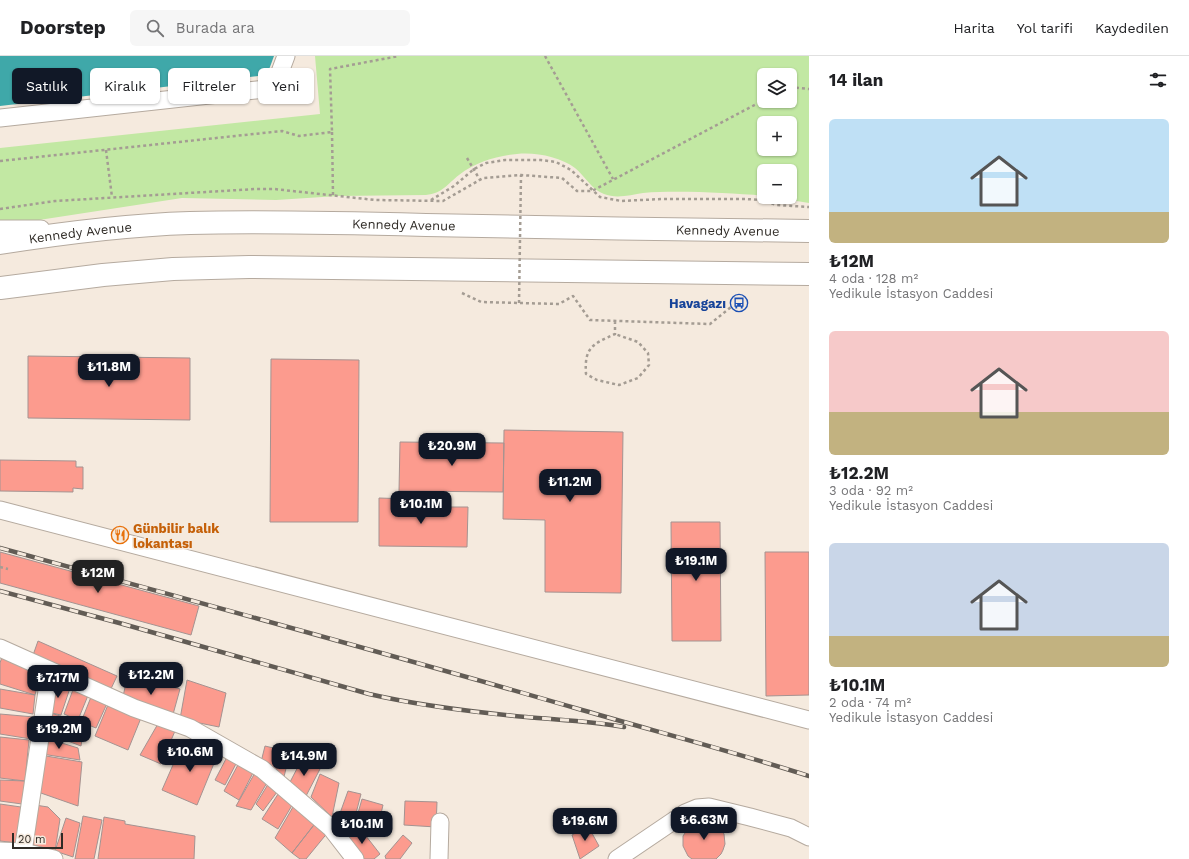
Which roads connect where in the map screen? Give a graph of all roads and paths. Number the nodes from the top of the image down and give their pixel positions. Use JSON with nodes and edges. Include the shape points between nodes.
{"nodes":[{"id":1,"x":286,"y":56,"type":"edge"},
{"id":2,"x":399,"y":56,"type":"edge"},
{"id":3,"x":545,"y":56,"type":"edge"},
{"id":4,"x":797,"y":88,"type":"edge"},
{"id":5,"x":809,"y":89,"type":"edge"},
{"id":6,"x":757,"y":104,"type":"edge"},
{"id":7,"x":0,"y":118,"type":"edge"},
{"id":8,"x":332,"y":132,"type":"junction"},
{"id":9,"x":106,"y":150,"type":"junction"},
{"id":10,"x":467,"y":158,"type":"dead end"},
{"id":11,"x":0,"y":161,"type":"edge"},
{"id":12,"x":474,"y":169,"type":"junction"},
{"id":13,"x":521,"y":175,"type":"junction"},
{"id":14,"x":613,"y":179,"type":"junction"},
{"id":15,"x":480,"y":180,"type":"junction"},
{"id":16,"x":592,"y":191,"type":"junction"},
{"id":17,"x":333,"y":195,"type":"junction"},
{"id":18,"x":112,"y":198,"type":"junction"},
{"id":19,"x":430,"y":201,"type":"junction"},
{"id":20,"x":809,"y":207,"type":"edge"},
{"id":21,"x":0,"y":209,"type":"edge"},
{"id":22,"x":0,"y":228,"type":"edge"},
{"id":23,"x":100,"y":231,"type":"junction"},
{"id":24,"x":809,"y":231,"type":"edge"},
{"id":25,"x":0,"y":243,"type":"edge"},
{"id":26,"x":809,"y":274,"type":"edge"},
{"id":27,"x":0,"y":288,"type":"edge"},
{"id":28,"x":462,"y":293,"type":"dead end"},
{"id":29,"x":736,"y":302,"type":"dead end"},
{"id":30,"x":519,"y":303,"type":"junction"},
{"id":31,"x":614,"y":321,"type":"junction"},
{"id":32,"x":615,"y":334,"type":"junction"},
{"id":33,"x":0,"y":510,"type":"edge"},
{"id":34,"x":0,"y":567,"type":"edge"},
{"id":35,"x":8,"y":569,"type":"dead end"},
{"id":36,"x":0,"y":648,"type":"edge"},
{"id":37,"x":50,"y":671,"type":"junction"},
{"id":38,"x":809,"y":720,"type":"edge"},
{"id":39,"x":440,"y":822,"type":"dead end"},
{"id":40,"x":809,"y":837,"type":"edge"},
{"id":41,"x":0,"y":851,"type":"edge"},
{"id":42,"x":23,"y":852,"type":"junction"},
{"id":43,"x":54,"y":859,"type":"edge"},
{"id":44,"x":354,"y":859,"type":"edge"},
{"id":45,"x":439,"y":859,"type":"edge"},
{"id":46,"x":617,"y":859,"type":"edge"}],
"edges":[{"from":1,"to":7,"type":"street","via":[[274,88]]},
{"from":2,"to":8,"type":"path","via":[[330,69]]},
{"from":3,"to":14,"type":"path"},
{"from":4,"to":5,"type":"path"},
{"from":6,"to":14,"type":"path"},
{"from":8,"to":9,"type":"path","via":[[299,136],[282,131]]},
{"from":8,"to":17,"type":"path"},
{"from":9,"to":11,"type":"path"},
{"from":9,"to":18,"type":"path"},
{"from":10,"to":12,"type":"path"},
{"from":12,"to":15,"type":"path"},
{"from":12,"to":16,"type":"path","via":[[486,163],[505,160],[556,162],[571,170]]},
{"from":12,"to":19,"type":"path"},
{"from":13,"to":15,"type":"path"},
{"from":13,"to":16,"type":"path","via":[[562,178],[577,191]]},
{"from":13,"to":30,"type":"path","bridge":true},
{"from":14,"to":16,"type":"path"},
{"from":15,"to":19,"type":"path","via":[[443,201]]},
{"from":16,"to":20,"type":"path","via":[[600,197],[621,201],[746,199],[777,205]]},
{"from":17,"to":18,"type":"path","via":[[256,188]]},
{"from":17,"to":19,"type":"path","via":[[375,200]]},
{"from":18,"to":21,"type":"path","via":[[55,201]]},
{"from":22,"to":23,"type":"street"},
{"from":23,"to":24,"type":"highway","name":"Kennedy Avenue","via":[[188,224],[307,222]]},
{"from":23,"to":25,"type":"highway","name":"Kennedy Avenue"},
{"from":26,"to":27,"type":"highway","via":[[249,267],[173,269]]},
{"from":28,"to":30,"type":"path","via":[[481,302]]},
{"from":29,"to":31,"type":"path","via":[[710,324]]},
{"from":30,"to":31,"type":"path","via":[[559,304],[573,296],[590,320]]},
{"from":31,"to":32,"type":"path"},
{"from":32,"to":32,"type":"path","via":[[592,346],[585,359],[586,374],[597,380],[619,385],[638,378],[649,365],[648,353],[638,342]]},
{"from":33,"to":38,"type":"street"},
{"from":34,"to":35,"type":"path"},
{"from":36,"to":37,"type":"street"},
{"from":37,"to":42,"type":"street"},
{"from":37,"to":44,"type":"street","via":[[134,708],[190,728],[262,769],[331,828]]},
{"from":39,"to":45,"type":"street"},
{"from":40,"to":46,"type":"street","via":[[790,828],[750,817],[709,807],[697,808],[685,813]]},
{"from":41,"to":42,"type":"street"},
{"from":42,"to":43,"type":"street"}]}
